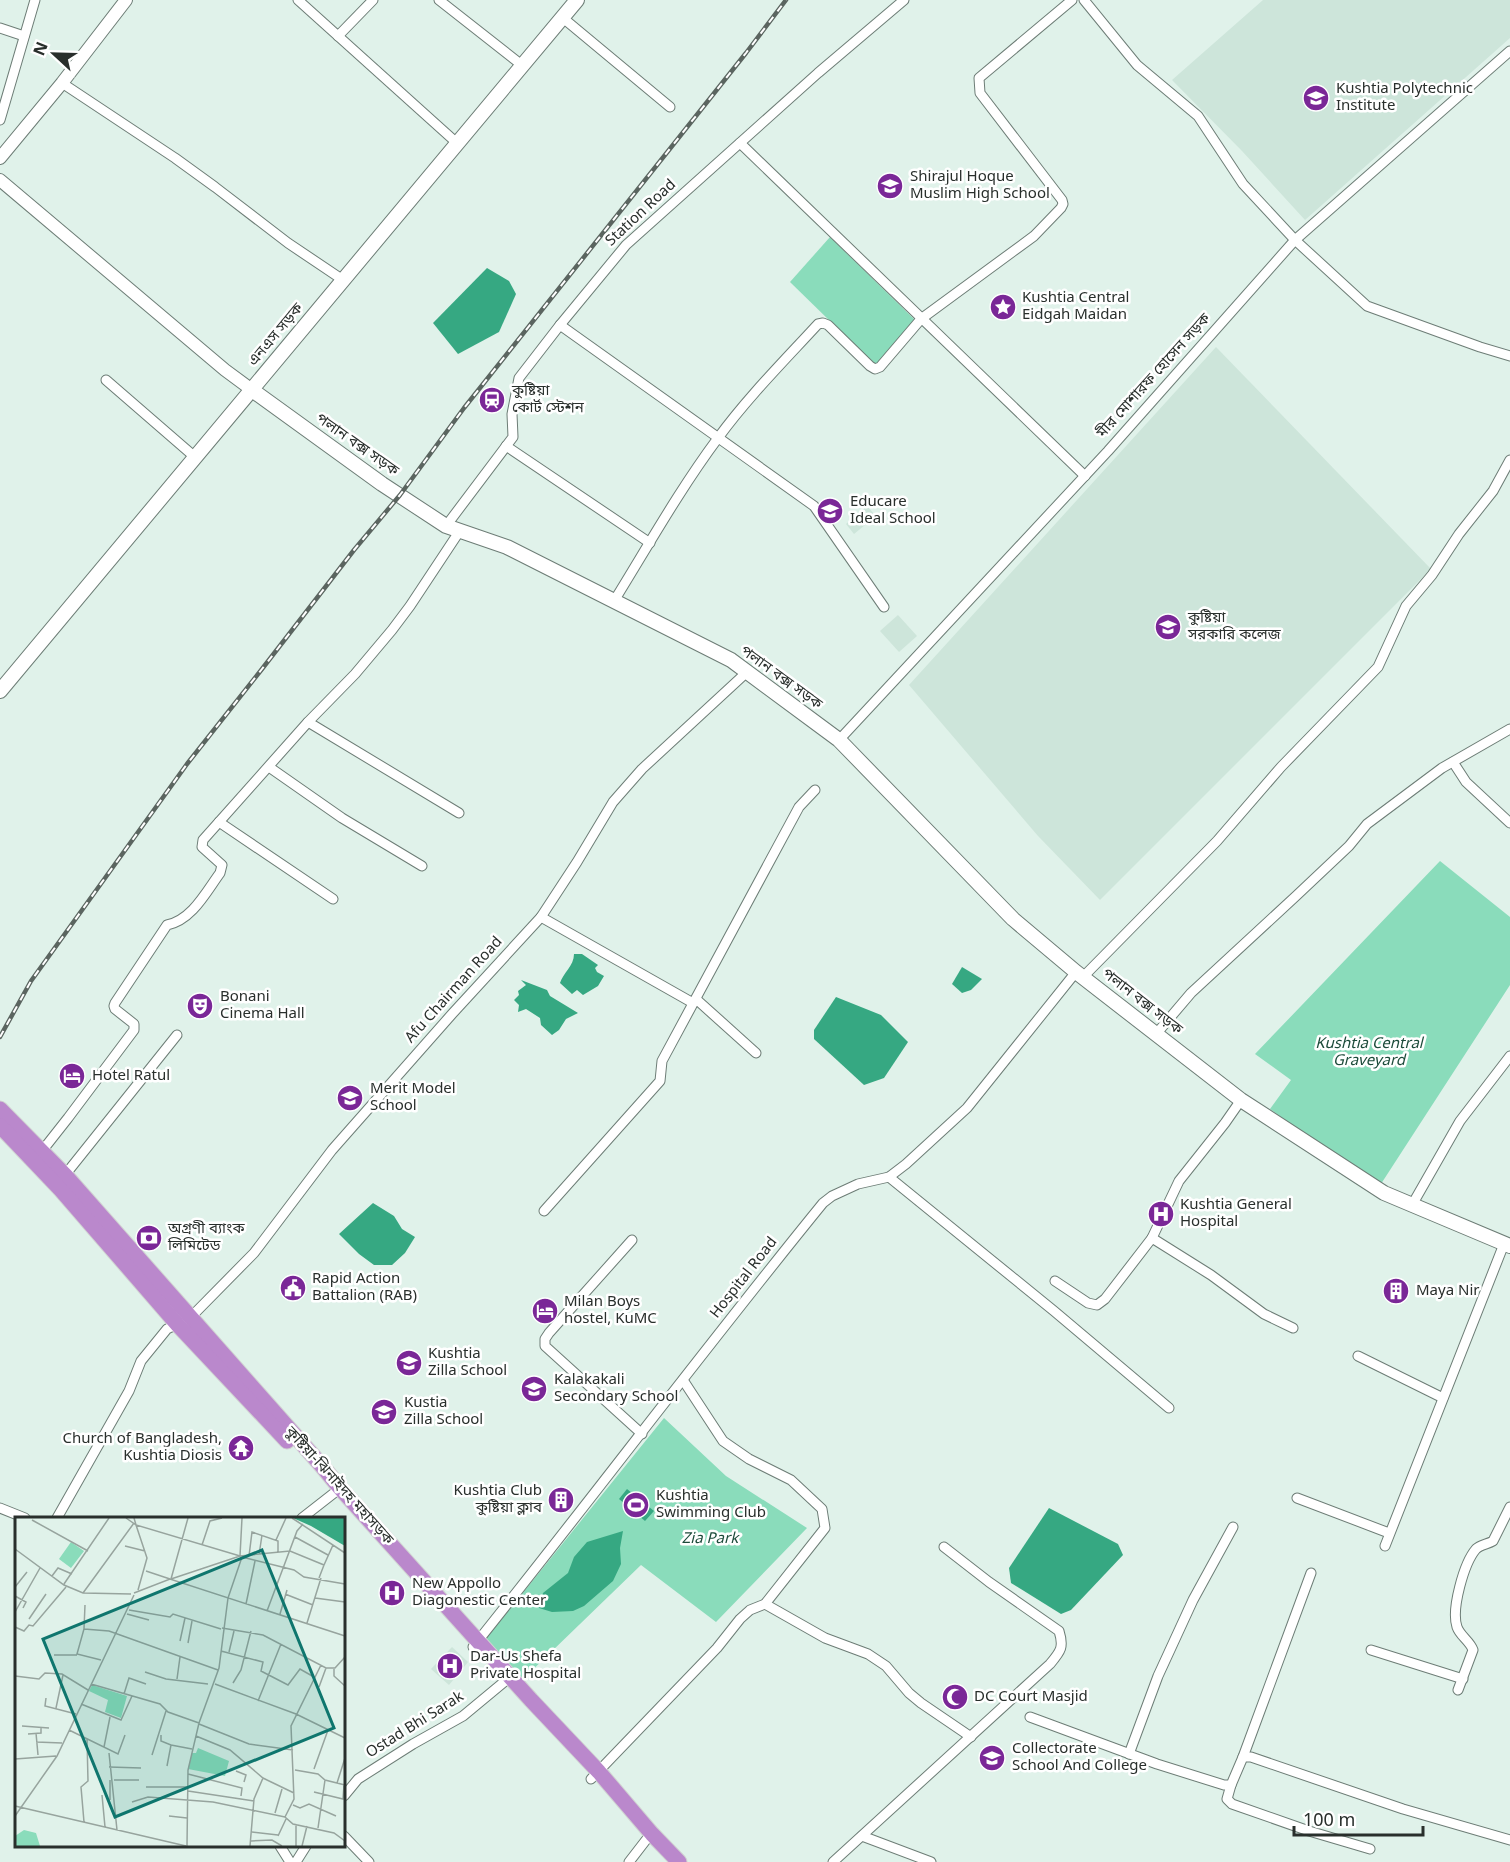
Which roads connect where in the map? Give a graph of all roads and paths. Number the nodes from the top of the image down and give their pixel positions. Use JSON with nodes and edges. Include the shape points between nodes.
{"nodes":[{"id":1,"x":35,"y":0,"type":"edge"},
{"id":2,"x":126,"y":0,"type":"edge"},
{"id":3,"x":298,"y":0,"type":"edge"},
{"id":4,"x":373,"y":0,"type":"edge"},
{"id":5,"x":439,"y":0,"type":"edge"},
{"id":6,"x":577,"y":0,"type":"edge"},
{"id":7,"x":904,"y":0,"type":"edge"},
{"id":8,"x":1072,"y":0,"type":"edge"},
{"id":9,"x":1084,"y":0,"type":"edge"},
{"id":10,"x":563,"y":18,"type":"junction"},
{"id":11,"x":0,"y":28,"type":"edge"},
{"id":12,"x":24,"y":36,"type":"junction"},
{"id":13,"x":338,"y":36,"type":"junction"},
{"id":14,"x":1509,"y":53,"type":"edge"},
{"id":15,"x":523,"y":66,"type":"junction"},
{"id":16,"x":62,"y":83,"type":"junction"},
{"id":17,"x":670,"y":107,"type":"dead end"},
{"id":18,"x":0,"y":117,"type":"edge"},
{"id":19,"x":740,"y":143,"type":"junction"},
{"id":20,"x":458,"y":144,"type":"junction"},
{"id":21,"x":0,"y":158,"type":"edge"},
{"id":22,"x":0,"y":180,"type":"edge"},
{"id":23,"x":1295,"y":240,"type":"junction"},
{"id":24,"x":343,"y":280,"type":"junction"},
{"id":25,"x":921,"y":319,"type":"junction"},
{"id":26,"x":560,"y":325,"type":"junction"},
{"id":27,"x":1510,"y":356,"type":"edge"},
{"id":28,"x":106,"y":380,"type":"dead end"},
{"id":29,"x":252,"y":390,"type":"junction"},
{"id":30,"x":717,"y":439,"type":"junction"},
{"id":31,"x":506,"y":446,"type":"junction"},
{"id":32,"x":196,"y":458,"type":"junction"},
{"id":33,"x":1510,"y":460,"type":"edge"},
{"id":34,"x":1084,"y":476,"type":"junction"},
{"id":35,"x":452,"y":529,"type":"junction"},
{"id":36,"x":650,"y":543,"type":"junction"},
{"id":37,"x":614,"y":601,"type":"junction"},
{"id":38,"x":884,"y":607,"type":"dead end"},
{"id":39,"x":747,"y":672,"type":"junction"},
{"id":40,"x":0,"y":691,"type":"edge"},
{"id":41,"x":308,"y":722,"type":"junction"},
{"id":42,"x":1510,"y":729,"type":"edge"},
{"id":43,"x":839,"y":740,"type":"junction"},
{"id":44,"x":1453,"y":762,"type":"junction"},
{"id":45,"x":268,"y":767,"type":"junction"},
{"id":46,"x":815,"y":790,"type":"dead end"},
{"id":47,"x":459,"y":813,"type":"dead end"},
{"id":48,"x":219,"y":822,"type":"junction"},
{"id":49,"x":1510,"y":823,"type":"edge"},
{"id":50,"x":422,"y":866,"type":"dead end"},
{"id":51,"x":333,"y":899,"type":"dead end"},
{"id":52,"x":541,"y":917,"type":"junction"},
{"id":53,"x":1080,"y":974,"type":"junction"},
{"id":54,"x":695,"y":1001,"type":"junction"},
{"id":55,"x":1156,"y":1033,"type":"junction"},
{"id":56,"x":177,"y":1035,"type":"dead end"},
{"id":57,"x":756,"y":1053,"type":"dead end"},
{"id":58,"x":1510,"y":1056,"type":"edge"},
{"id":59,"x":1241,"y":1100,"type":"junction"},
{"id":60,"x":0,"y":1109,"type":"edge"},
{"id":61,"x":0,"y":1126,"type":"edge"},
{"id":62,"x":16,"y":1134,"type":"junction"},
{"id":63,"x":42,"y":1151,"type":"junction"},
{"id":64,"x":65,"y":1175,"type":"junction"},
{"id":65,"x":889,"y":1177,"type":"junction"},
{"id":66,"x":1412,"y":1205,"type":"junction"},
{"id":67,"x":544,"y":1211,"type":"dead end"},
{"id":68,"x":91,"y":1216,"type":"junction"},
{"id":69,"x":1152,"y":1238,"type":"junction"},
{"id":70,"x":632,"y":1240,"type":"dead end"},
{"id":71,"x":1507,"y":1245,"type":"edge"},
{"id":72,"x":1055,"y":1281,"type":"dead end"},
{"id":73,"x":184,"y":1321,"type":"junction"},
{"id":74,"x":1293,"y":1328,"type":"dead end"},
{"id":75,"x":1358,"y":1356,"type":"dead end"},
{"id":76,"x":683,"y":1380,"type":"junction"},
{"id":77,"x":1443,"y":1398,"type":"junction"},
{"id":78,"x":1169,"y":1408,"type":"dead end"},
{"id":79,"x":642,"y":1434,"type":"junction"},
{"id":80,"x":334,"y":1493,"type":"junction"},
{"id":81,"x":1297,"y":1498,"type":"dead end"},
{"id":82,"x":1510,"y":1507,"type":"edge"},
{"id":83,"x":0,"y":1508,"type":"edge"},
{"id":84,"x":22,"y":1517,"type":"edge"},
{"id":85,"x":58,"y":1517,"type":"edge"},
{"id":86,"x":303,"y":1517,"type":"edge"},
{"id":87,"x":1233,"y":1527,"type":"dead end"},
{"id":88,"x":1389,"y":1533,"type":"junction"},
{"id":89,"x":1385,"y":1546,"type":"dead end"},
{"id":90,"x":944,"y":1547,"type":"dead end"},
{"id":91,"x":396,"y":1556,"type":"junction"},
{"id":92,"x":1311,"y":1574,"type":"dead end"},
{"id":93,"x":765,"y":1604,"type":"junction"},
{"id":94,"x":475,"y":1644,"type":"junction"},
{"id":95,"x":1371,"y":1650,"type":"dead end"},
{"id":96,"x":1463,"y":1679,"type":"junction"},
{"id":97,"x":504,"y":1682,"type":"junction"},
{"id":98,"x":1458,"y":1690,"type":"dead end"},
{"id":99,"x":528,"y":1703,"type":"junction"},
{"id":100,"x":1030,"y":1717,"type":"dead end"},
{"id":101,"x":971,"y":1737,"type":"junction"},
{"id":102,"x":1129,"y":1754,"type":"junction"},
{"id":103,"x":1243,"y":1757,"type":"junction"},
{"id":104,"x":595,"y":1775,"type":"junction"},
{"id":105,"x":1231,"y":1785,"type":"junction"},
{"id":106,"x":345,"y":1795,"type":"edge"},
{"id":107,"x":862,"y":1836,"type":"junction"},
{"id":108,"x":345,"y":1837,"type":"edge"},
{"id":109,"x":646,"y":1840,"type":"junction"},
{"id":110,"x":1510,"y":1840,"type":"edge"},
{"id":111,"x":281,"y":1847,"type":"edge"},
{"id":112,"x":305,"y":1847,"type":"edge"},
{"id":113,"x":1370,"y":1849,"type":"dead end"},
{"id":114,"x":290,"y":1862,"type":"edge"},
{"id":115,"x":296,"y":1862,"type":"edge"},
{"id":116,"x":369,"y":1862,"type":"edge"},
{"id":117,"x":629,"y":1862,"type":"edge"},
{"id":118,"x":666,"y":1862,"type":"edge"},
{"id":119,"x":679,"y":1862,"type":"edge"},
{"id":120,"x":833,"y":1862,"type":"edge"},
{"id":121,"x":931,"y":1862,"type":"edge"}],
"edges":[{"from":1,"to":12,"type":"street"},
{"from":2,"to":16,"type":"street"},
{"from":3,"to":13,"type":"street"},
{"from":4,"to":13,"type":"street"},
{"from":5,"to":15,"type":"street"},
{"from":6,"to":10,"type":"main road","name":"এনএস সড়ক"},
{"from":7,"to":19,"type":"street","name":"Station Road"},
{"from":8,"to":25,"type":"street","via":[[979,78],[980,93],[1063,204],[1034,236]]},
{"from":9,"to":23,"type":"street","via":[[1137,65],[1198,116],[1243,184]]},
{"from":10,"to":15,"type":"main road","name":"এনএস সড়ক"},
{"from":10,"to":17,"type":"street"},
{"from":11,"to":12,"type":"street"},
{"from":12,"to":18,"type":"street"},
{"from":13,"to":20,"type":"street"},
{"from":14,"to":23,"type":"street","name":"মীর মোশারফ হোসেন সড়ক"},
{"from":15,"to":20,"type":"main road","name":"এনএস সড়ক"},
{"from":16,"to":21,"type":"street"},
{"from":16,"to":24,"type":"street"},
{"from":19,"to":25,"type":"street"},
{"from":19,"to":26,"type":"street","name":"Station Road","via":[[626,245]]},
{"from":20,"to":24,"type":"main road","name":"এনএস সড়ক"},
{"from":22,"to":29,"type":"street","name":"পলান বক্স সড়ক"},
{"from":23,"to":27,"type":"street","via":[[1367,306]]},
{"from":23,"to":34,"type":"street","name":"মীর মোশারফ হোসেন সড়ক"},
{"from":24,"to":29,"type":"main road","name":"এনএস সড়ক"},
{"from":25,"to":30,"type":"street","via":[[875,369],[828,325],[818,324],[752,394]]},
{"from":25,"to":34,"type":"street"},
{"from":26,"to":30,"type":"street"},
{"from":26,"to":31,"type":"street","name":"Station Road","via":[[519,378],[512,414],[513,437]]},
{"from":28,"to":32,"type":"street"},
{"from":29,"to":32,"type":"main road","name":"এনএস সড়ক"},
{"from":29,"to":35,"type":"main road","name":"পলান বক্স সড়ক"},
{"from":30,"to":36,"type":"street"},
{"from":30,"to":38,"type":"street","via":[[814,506]]},
{"from":31,"to":35,"type":"street","name":"Station Road"},
{"from":31,"to":36,"type":"street"},
{"from":32,"to":40,"type":"main road","name":"এনএস সড়ক"},
{"from":33,"to":53,"type":"street","name":"Hospital Road","via":[[1432,576],[1406,606],[1378,667],[1281,767],[1218,841]]},
{"from":34,"to":43,"type":"street","name":"মীর মোশারফ হোসেন সড়ক"},
{"from":35,"to":37,"type":"main road","name":"পলান বক্স সড়ক","via":[[507,547]]},
{"from":35,"to":41,"type":"street","name":"Station Road","via":[[410,606]]},
{"from":36,"to":37,"type":"street"},
{"from":37,"to":39,"type":"main road","name":"পলান বক্স সড়ক","via":[[731,660]]},
{"from":39,"to":43,"type":"main road","name":"পলান বক্স সড়ক"},
{"from":39,"to":52,"type":"street","name":"Afu Chairman Road","via":[[642,769],[613,802]]},
{"from":41,"to":45,"type":"street","name":"Station Road"},
{"from":41,"to":47,"type":"street"},
{"from":42,"to":44,"type":"street"},
{"from":43,"to":53,"type":"main road","name":"পলান বক্স সড়ক","via":[[1013,918]]},
{"from":44,"to":49,"type":"street","via":[[1466,782]]},
{"from":44,"to":55,"type":"street","via":[[1367,824],[1349,846],[1191,993]]},
{"from":45,"to":48,"type":"street","name":"Station Road"},
{"from":45,"to":50,"type":"street"},
{"from":46,"to":54,"type":"street","via":[[799,807]]},
{"from":48,"to":51,"type":"street"},
{"from":48,"to":63,"type":"street","name":"Station Road","via":[[203,840],[202,847],[222,866],[220,873],[187,917],[167,925],[115,1003],[115,1009],[134,1024],[134,1030]]},
{"from":52,"to":54,"type":"street"},
{"from":52,"to":73,"type":"street","name":"Afu Chairman Road","via":[[332,1150],[254,1252]]},
{"from":53,"to":55,"type":"main road","name":"পলান বক্স সড়ক"},
{"from":53,"to":65,"type":"street","name":"Hospital Road","via":[[967,1108]]},
{"from":54,"to":57,"type":"street"},
{"from":54,"to":67,"type":"street","via":[[662,1061],[660,1081]]},
{"from":55,"to":59,"type":"main road","name":"পলান বক্স সড়ক"},
{"from":56,"to":64,"type":"street"},
{"from":58,"to":66,"type":"street","via":[[1460,1121]]},
{"from":59,"to":66,"type":"main road","name":"পলান বক্স সড়ক","via":[[1384,1192]]},
{"from":59,"to":69,"type":"street","via":[[1179,1181]]},
{"from":60,"to":62,"type":"highway","name":"কুষ্টিয়া-ঝিনাইদহ মহাসড়ক"},
{"from":61,"to":62,"type":"highway","name":"কুষ্টিয়া-ঝিনাইদহ মহাসড়ক"},
{"from":62,"to":63,"type":"highway","name":"কুষ্টিয়া-ঝিনাইদহ মহাসড়ক"},
{"from":62,"to":68,"type":"highway","name":"কুষ্টিয়া-ঝিনাইদহ মহাসড়ক"},
{"from":63,"to":64,"type":"highway","name":"কুষ্টিয়া-ঝিনাইদহ মহাসড়ক"},
{"from":64,"to":68,"type":"highway","name":"কুষ্টিয়া-ঝিনাইদহ মহাসড়ক"},
{"from":65,"to":76,"type":"street","name":"Hospital Road","via":[[858,1184],[823,1203]]},
{"from":65,"to":78,"type":"street"},
{"from":66,"to":71,"type":"main road","name":"পলান বক্স সড়ক"},
{"from":68,"to":73,"type":"highway","name":"কুষ্টিয়া-ঝিনাইদহ মহাসড়ক"},
{"from":69,"to":72,"type":"street","via":[[1097,1305]]},
{"from":69,"to":74,"type":"street","via":[[1264,1314]]},
{"from":70,"to":79,"type":"street","via":[[549,1333],[545,1346]]},
{"from":71,"to":77,"type":"street"},
{"from":73,"to":80,"type":"highway","name":"কুষ্টিয়া-ঝিনাইদহ মহাসড়ক"},
{"from":73,"to":85,"type":"street","name":"Afu Chairman Road","via":[[167,1329],[141,1360],[129,1391]]},
{"from":73,"to":91,"type":"highway","name":"কুষ্টিয়া-ঝিনাইদহ মহাসড়ক","via":[[322,1466]]},
{"from":75,"to":77,"type":"street"},
{"from":76,"to":79,"type":"street","name":"Hospital Road"},
{"from":76,"to":93,"type":"street","via":[[723,1441],[791,1480],[822,1509],[825,1528],[821,1535]]},
{"from":77,"to":88,"type":"street"},
{"from":79,"to":94,"type":"street","name":"Hospital Road"},
{"from":80,"to":86,"type":"street"},
{"from":80,"to":91,"type":"highway","name":"কুষ্টিয়া-ঝিনাইদহ মহাসড়ক"},
{"from":81,"to":88,"type":"street"},
{"from":82,"to":96,"type":"street","via":[[1497,1536],[1478,1547],[1469,1559],[1457,1597],[1456,1624],[1473,1650]]},
{"from":83,"to":84,"type":"street"},
{"from":87,"to":102,"type":"street","via":[[1168,1654]]},
{"from":88,"to":89,"type":"street"},
{"from":90,"to":101,"type":"street","via":[[1059,1631],[1062,1642],[1060,1652],[1050,1664]]},
{"from":91,"to":94,"type":"highway","name":"কুষ্টিয়া-ঝিনাইদহ মহাসড়ক"},
{"from":92,"to":103,"type":"street"},
{"from":93,"to":101,"type":"street","via":[[825,1638],[868,1654],[886,1666],[921,1703]]},
{"from":93,"to":104,"type":"street","via":[[740,1618]]},
{"from":94,"to":97,"type":"highway","name":"কুষ্টিয়া-ঝিনাইদহ মহাসড়ক"},
{"from":94,"to":99,"type":"highway","name":"কুষ্টিয়া-ঝিনাইদহ মহাসড়ক"},
{"from":95,"to":96,"type":"street"},
{"from":96,"to":98,"type":"street"},
{"from":97,"to":99,"type":"highway","name":"কুষ্টিয়া-ঝিনাইদহ মহাসড়ক"},
{"from":97,"to":106,"type":"street","name":"Ostad Bhi Sarak","via":[[463,1716],[358,1779]]},
{"from":99,"to":104,"type":"highway","name":"কুষ্টিয়া-ঝিনাইদহ মহাসড়ক"},
{"from":100,"to":102,"type":"street"},
{"from":101,"to":107,"type":"street"},
{"from":102,"to":105,"type":"street"},
{"from":103,"to":105,"type":"street"},
{"from":103,"to":110,"type":"street"},
{"from":104,"to":109,"type":"highway","name":"কুষ্টিয়া-ঝিনাইদহ মহাসড়ক"},
{"from":104,"to":119,"type":"highway","name":"কুষ্টিয়া-ঝিনাইদহ মহাসড়ক"},
{"from":105,"to":113,"type":"street","via":[[1227,1799],[1232,1804]]},
{"from":107,"to":120,"type":"street"},
{"from":107,"to":121,"type":"street"},
{"from":108,"to":116,"type":"street"},
{"from":109,"to":117,"type":"street"},
{"from":109,"to":118,"type":"highway","name":"কুষ্টিয়া-ঝিনাইদহ মহাসড়ক"},
{"from":111,"to":114,"type":"street"},
{"from":112,"to":115,"type":"street"}]}
